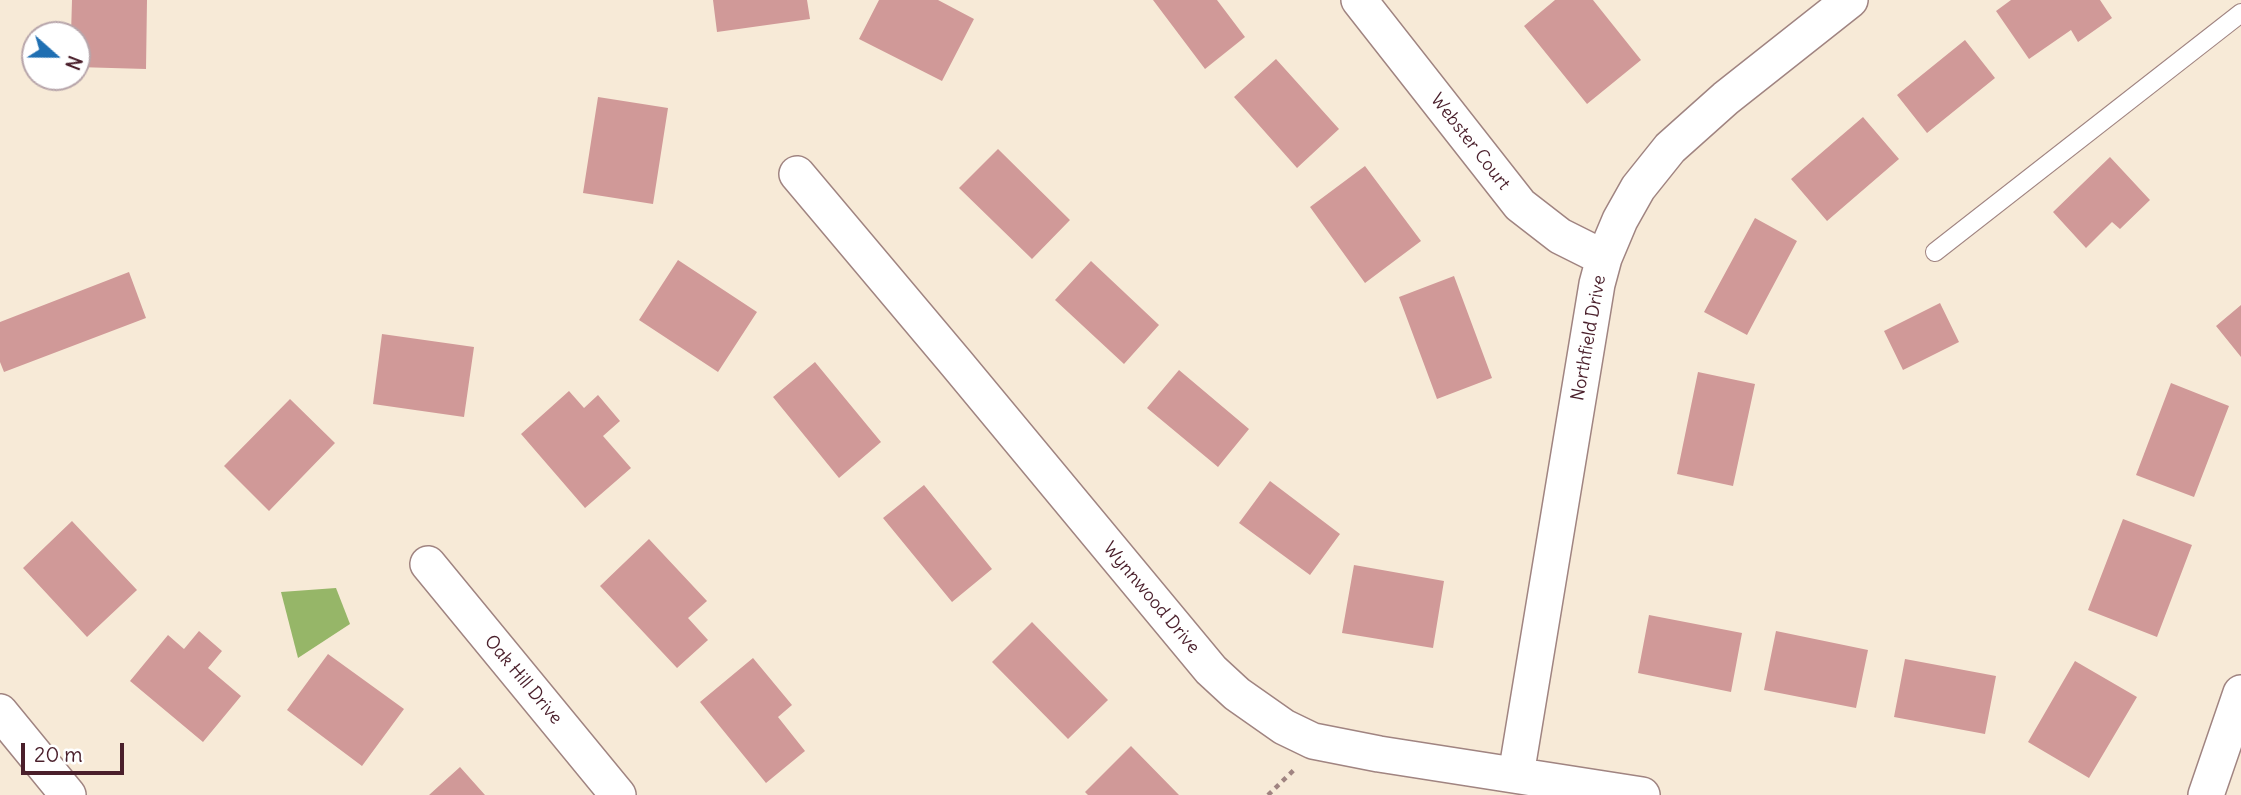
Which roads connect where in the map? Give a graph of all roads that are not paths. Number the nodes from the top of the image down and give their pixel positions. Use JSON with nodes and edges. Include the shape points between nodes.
{"nodes":[{"id":1,"x":1359,"y":0,"type":"edge"},
{"id":2,"x":1850,"y":0,"type":"edge"},
{"id":3,"x":2241,"y":13,"type":"edge"},
{"id":4,"x":797,"y":174,"type":"dead end"},
{"id":5,"x":1935,"y":252,"type":"dead end"},
{"id":6,"x":1604,"y":258,"type":"junction"},
{"id":7,"x":428,"y":565,"type":"dead end"},
{"id":8,"x":2241,"y":693,"type":"edge"},
{"id":9,"x":0,"y":712,"type":"edge"},
{"id":10,"x":1516,"y":775,"type":"junction"},
{"id":11,"x":68,"y":795,"type":"edge"},
{"id":12,"x":618,"y":795,"type":"edge"},
{"id":13,"x":1642,"y":795,"type":"edge"},
{"id":14,"x":2206,"y":795,"type":"edge"}],
"edges":[{"from":1,"to":6,"type":"street","name":"Webster Court","via":[[1520,205],[1560,236]]},
{"from":2,"to":6,"type":"street","name":"Northfield Drive","via":[[1670,148],[1639,188]]},
{"from":3,"to":5,"type":"lane"},
{"from":4,"to":10,"type":"street","name":"Wynnwood Drive","via":[[1211,670],[1237,694],[1313,741]]},
{"from":6,"to":10,"type":"street","name":"Northfield Drive"},
{"from":7,"to":12,"type":"street","name":"Oak Hill Drive"},
{"from":8,"to":14,"type":"street"},
{"from":9,"to":11,"type":"street"},
{"from":10,"to":13,"type":"street","name":"Wynnwood Drive"}]}
